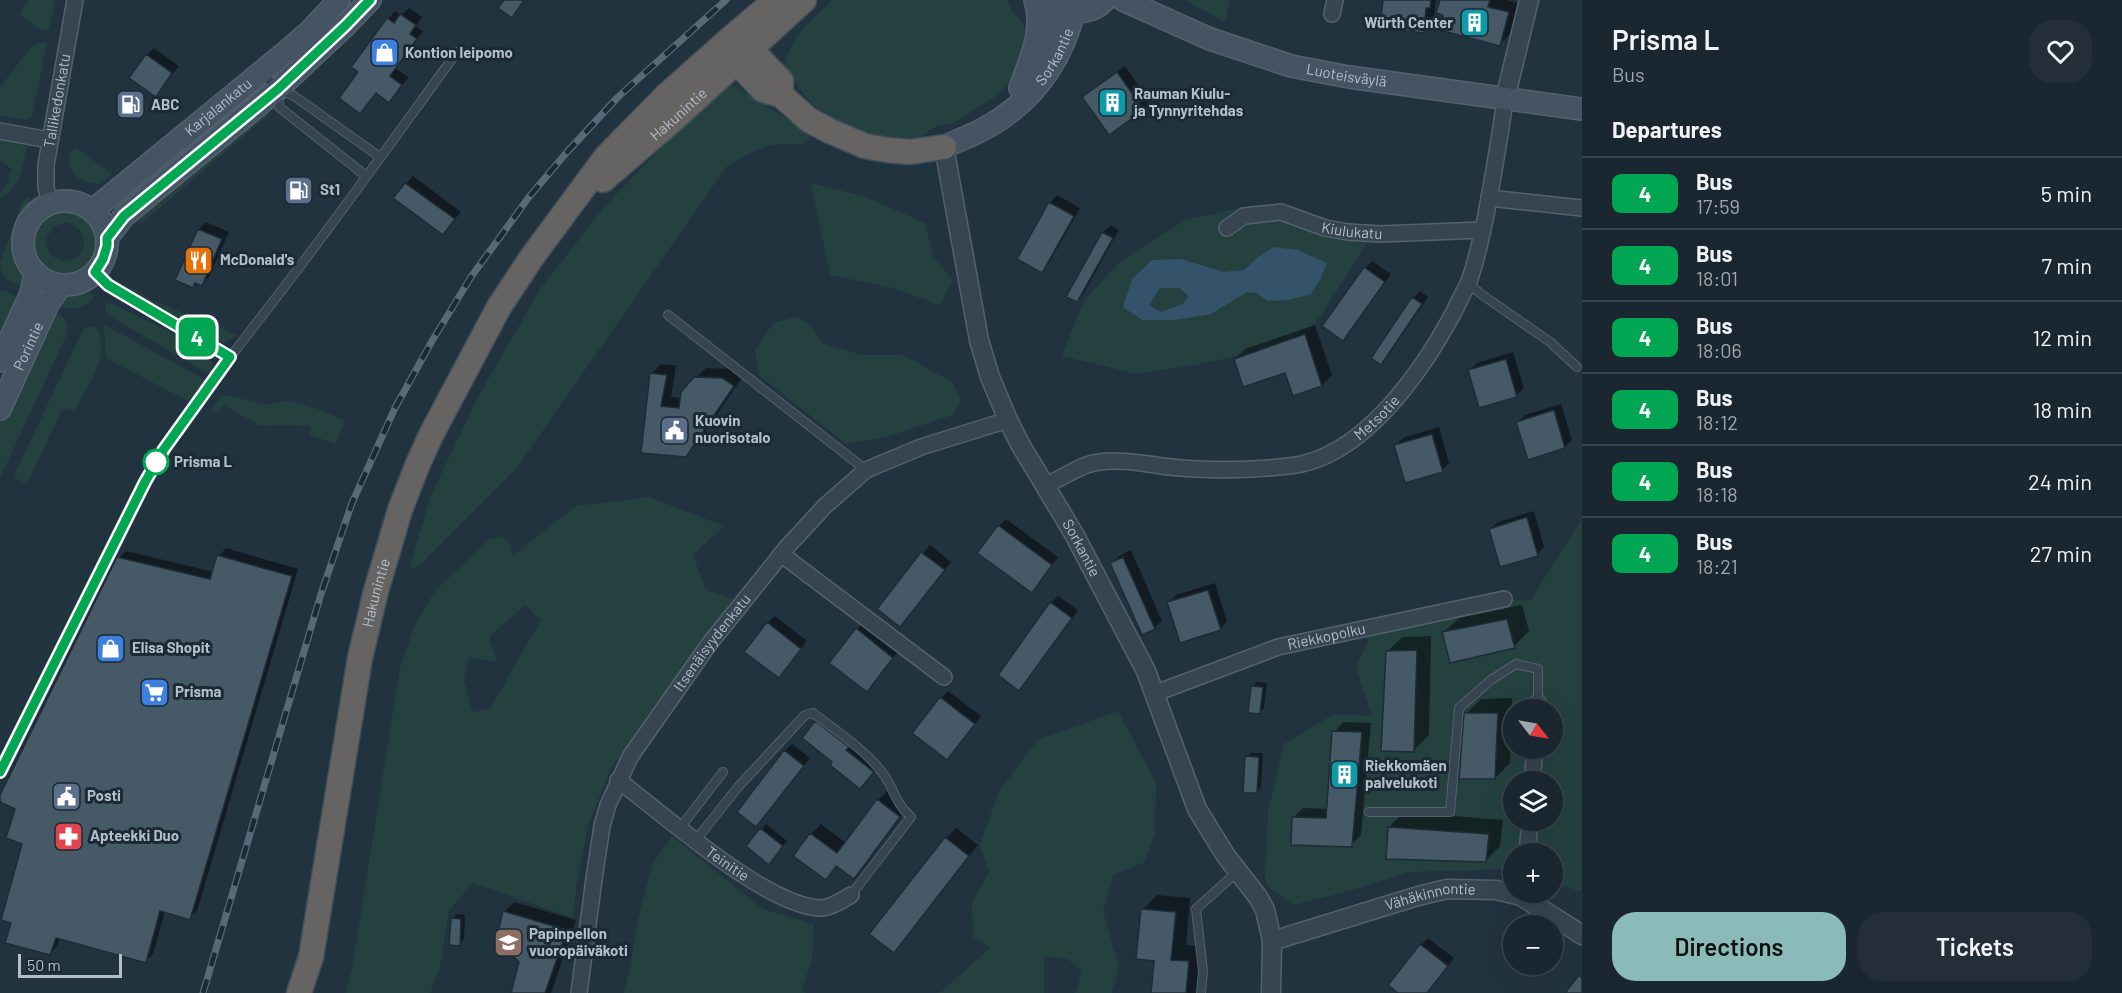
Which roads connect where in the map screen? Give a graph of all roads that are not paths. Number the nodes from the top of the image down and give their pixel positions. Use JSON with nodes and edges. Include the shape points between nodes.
{"nodes":[{"id":1,"x":75,"y":0,"type":"edge"},
{"id":2,"x":339,"y":0,"type":"edge"},
{"id":3,"x":370,"y":0,"type":"edge"},
{"id":4,"x":776,"y":0,"type":"edge"},
{"id":5,"x":804,"y":0,"type":"edge"},
{"id":6,"x":1035,"y":0,"type":"edge"},
{"id":7,"x":1052,"y":0,"type":"edge"},
{"id":8,"x":1105,"y":0,"type":"edge"},
{"id":9,"x":1124,"y":0,"type":"edge"},
{"id":10,"x":1529,"y":0,"type":"edge"},
{"id":11,"x":1074,"y":12,"type":"junction"},
{"id":12,"x":739,"y":49,"type":"junction"},
{"id":13,"x":457,"y":52,"type":"dead end"},
{"id":14,"x":261,"y":72,"type":"junction"},
{"id":15,"x":1020,"y":88,"type":"junction"},
{"id":16,"x":278,"y":89,"type":"junction"},
{"id":17,"x":1505,"y":99,"type":"junction"},
{"id":18,"x":1582,"y":109,"type":"edge"},
{"id":19,"x":1000,"y":119,"type":"junction"},
{"id":20,"x":0,"y":131,"type":"edge"},
{"id":21,"x":49,"y":140,"type":"junction"},
{"id":22,"x":944,"y":147,"type":"junction"},
{"id":23,"x":380,"y":157,"type":"junction"},
{"id":24,"x":366,"y":176,"type":"junction"},
{"id":25,"x":1489,"y":198,"type":"junction"},
{"id":26,"x":51,"y":203,"type":"junction"},
{"id":27,"x":1582,"y":208,"type":"edge"},
{"id":28,"x":93,"y":210,"type":"junction"},
{"id":29,"x":1227,"y":228,"type":"dead end"},
{"id":30,"x":1483,"y":230,"type":"junction"},
{"id":31,"x":107,"y":238,"type":"junction"},
{"id":32,"x":95,"y":272,"type":"junction"},
{"id":33,"x":36,"y":273,"type":"junction"},
{"id":34,"x":1468,"y":283,"type":"junction"},
{"id":35,"x":61,"y":285,"type":"junction"},
{"id":36,"x":668,"y":315,"type":"dead end"},
{"id":37,"x":230,"y":357,"type":"junction"},
{"id":38,"x":0,"y":361,"type":"edge"},
{"id":39,"x":1577,"y":367,"type":"dead end"},
{"id":40,"x":0,"y":409,"type":"edge"},
{"id":41,"x":1008,"y":420,"type":"junction"},
{"id":42,"x":866,"y":470,"type":"junction"},
{"id":43,"x":1044,"y":485,"type":"junction"},
{"id":44,"x":782,"y":554,"type":"junction"},
{"id":45,"x":1504,"y":598,"type":"dead end"},
{"id":46,"x":944,"y":677,"type":"dead end"},
{"id":47,"x":1156,"y":693,"type":"junction"},
{"id":48,"x":1538,"y":699,"type":"edge"},
{"id":49,"x":0,"y":772,"type":"edge"},
{"id":50,"x":723,"y":772,"type":"dead end"},
{"id":51,"x":618,"y":780,"type":"junction"},
{"id":52,"x":1369,"y":812,"type":"dead end"},
{"id":53,"x":680,"y":828,"type":"junction"},
{"id":54,"x":696,"y":840,"type":"junction"},
{"id":55,"x":1238,"y":871,"type":"junction"},
{"id":56,"x":1503,"y":891,"type":"edge"},
{"id":57,"x":851,"y":895,"type":"joint"},
{"id":58,"x":1534,"y":903,"type":"edge"},
{"id":59,"x":1582,"y":935,"type":"edge"},
{"id":60,"x":1272,"y":941,"type":"junction"},
{"id":61,"x":299,"y":993,"type":"edge"},
{"id":62,"x":579,"y":993,"type":"edge"},
{"id":63,"x":1201,"y":993,"type":"edge"},
{"id":64,"x":1271,"y":993,"type":"edge"}],
"edges":[{"from":1,"to":21,"type":"street","name":"Tallikedonkatu"},
{"from":2,"to":14,"type":"main road","name":"Karjalankatu","via":[[309,32]]},
{"from":3,"to":16,"type":"main road","name":"Karjalankatu"},
{"from":4,"to":12,"type":"highway","name":"Hakunintie"},
{"from":5,"to":12,"type":"highway","name":"Hakunintie"},
{"from":6,"to":15,"type":"main road","via":[[1039,23],[1036,42]]},
{"from":7,"to":11,"type":"main road"},
{"from":7,"to":15,"type":"main road","name":"Sorkantie","via":[[1053,27],[1047,49]]},
{"from":8,"to":11,"type":"main road","via":[[1096,8]]},
{"from":9,"to":17,"type":"main road","name":"Luoteisväylä","via":[[1210,39],[1291,66]]},
{"from":10,"to":17,"type":"street"},
{"from":11,"to":19,"type":"main road","name":"Sorkantie","via":[[1055,61],[1032,94]]},
{"from":12,"to":22,"type":"highway","via":[[763,90],[782,95],[809,120],[830,131],[866,146],[910,152]]},
{"from":12,"to":61,"type":"highway","name":"Hakunintie","via":[[674,118],[553,227],[499,307],[431,435],[400,510],[360,658],[313,947]]},
{"from":13,"to":23,"type":"lane"},
{"from":14,"to":16,"type":"lane"},
{"from":14,"to":28,"type":"main road","name":"Karjalankatu"},
{"from":15,"to":19,"type":"main road","name":"Sorkantie"},
{"from":16,"to":23,"type":"lane","via":[[294,96]]},
{"from":16,"to":24,"type":"lane","via":[[279,107]]},
{"from":16,"to":31,"type":"main road","name":"Karjalankatu","via":[[124,216]]},
{"from":17,"to":18,"type":"main road","name":"Luoteisväylä"},
{"from":17,"to":25,"type":"street","name":"Metsotie"},
{"from":19,"to":22,"type":"main road","name":"Sorkantie"},
{"from":20,"to":21,"type":"street"},
{"from":21,"to":26,"type":"street","name":"Tallikedonkatu","via":[[46,188]]},
{"from":22,"to":41,"type":"street","name":"Sorkantie","via":[[979,340]]},
{"from":23,"to":24,"type":"lane"},
{"from":24,"to":37,"type":"lane"},
{"from":25,"to":27,"type":"street"},
{"from":25,"to":30,"type":"street","name":"Metsotie"},
{"from":26,"to":28,"type":"main road","via":[[79,203]]},
{"from":26,"to":33,"type":"main road","via":[[30,220],[25,232],[28,262]]},
{"from":28,"to":31,"type":"main road","via":[[104,225]]},
{"from":29,"to":30,"type":"street","name":"Kiulukatu","via":[[1244,216],[1281,212],[1348,232]]},
{"from":30,"to":34,"type":"street","name":"Metsotie"},
{"from":31,"to":32,"type":"main road","via":[[103,259]]},
{"from":32,"to":35,"type":"main road","via":[[83,280]]},
{"from":32,"to":37,"type":"lane","via":[[119,293]]},
{"from":33,"to":35,"type":"main road","via":[[47,282]]},
{"from":33,"to":38,"type":"main road","name":"Porintie","via":[[30,296]]},
{"from":34,"to":39,"type":"lane","via":[[1550,342]]},
{"from":34,"to":43,"type":"street","name":"Metsotie","via":[[1440,337],[1397,397],[1371,425],[1314,460],[1240,470],[1096,462]]},
{"from":35,"to":40,"type":"main road","name":"Porintie","via":[[48,304]]},
{"from":36,"to":42,"type":"lane"},
{"from":37,"to":49,"type":"lane","via":[[145,482]]},
{"from":41,"to":42,"type":"street","name":"Itsenäisyydenkatu","via":[[921,447]]},
{"from":41,"to":43,"type":"street","name":"Sorkantie"},
{"from":42,"to":44,"type":"street","name":"Itsenäisyydenkatu","via":[[825,506]]},
{"from":43,"to":47,"type":"street","name":"Sorkantie","via":[[1074,534]]},
{"from":44,"to":46,"type":"street"},
{"from":44,"to":51,"type":"street","name":"Itsenäisyydenkatu","via":[[710,643]]},
{"from":45,"to":47,"type":"street","name":"Riekkopolku","via":[[1278,647]]},
{"from":47,"to":55,"type":"street","name":"Sorkantie","via":[[1197,809]]},
{"from":48,"to":52,"type":"lane","via":[[1538,669],[1516,664],[1459,708],[1450,812]]},
{"from":50,"to":53,"type":"lane"},
{"from":51,"to":53,"type":"street","name":"Teinitie"},
{"from":51,"to":62,"type":"street","name":"Itsenäisyydenkatu","via":[[602,826]]},
{"from":53,"to":54,"type":"street","name":"Teinitie"},
{"from":54,"to":57,"type":"street","name":"Teinitie","via":[[756,884],[794,902],[824,908]]},
{"from":54,"to":57,"type":"lane","via":[[738,787],[805,715],[813,713],[882,771],[899,806],[911,817]]},
{"from":55,"to":60,"type":"street","name":"Sorkantie","via":[[1265,910]]},
{"from":55,"to":63,"type":"lane","via":[[1196,909],[1203,971]]},
{"from":56,"to":60,"type":"street","name":"Vähäkinnontie","via":[[1447,889]]},
{"from":58,"to":59,"type":"street","name":"Vähäkinnontie"},
{"from":60,"to":64,"type":"street","name":"Sorkantie"}]}
